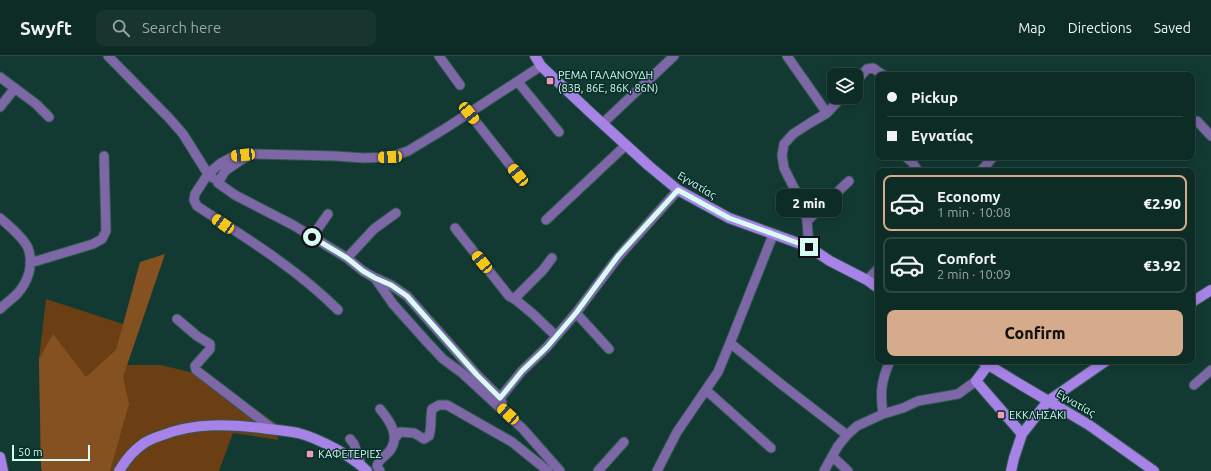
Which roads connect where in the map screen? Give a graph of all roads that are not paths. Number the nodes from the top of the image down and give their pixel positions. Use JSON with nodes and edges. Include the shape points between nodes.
{"nodes":[{"id":1,"x":108,"y":56,"type":"edge"},
{"id":2,"x":439,"y":56,"type":"edge"},
{"id":3,"x":535,"y":56,"type":"edge"},
{"id":4,"x":674,"y":56,"type":"edge"},
{"id":5,"x":787,"y":56,"type":"edge"},
{"id":6,"x":541,"y":66,"type":"junction"},
{"id":7,"x":879,"y":72,"type":"edge"},
{"id":8,"x":863,"y":73,"type":"edge"},
{"id":9,"x":0,"y":77,"type":"edge"},
{"id":10,"x":518,"y":82,"type":"junction"},
{"id":11,"x":460,"y":85,"type":"dead end"},
{"id":12,"x":15,"y":88,"type":"junction"},
{"id":13,"x":835,"y":104,"type":"edge"},
{"id":14,"x":0,"y":107,"type":"edge"},
{"id":15,"x":469,"y":113,"type":"junction"},
{"id":16,"x":827,"y":113,"type":"junction"},
{"id":17,"x":49,"y":117,"type":"dead end"},
{"id":18,"x":1197,"y":121,"type":"dead end"},
{"id":19,"x":603,"y":123,"type":"junction"},
{"id":20,"x":559,"y":132,"type":"dead end"},
{"id":21,"x":1211,"y":136,"type":"edge"},
{"id":22,"x":626,"y":145,"type":"junction"},
{"id":23,"x":252,"y":154,"type":"junction"},
{"id":24,"x":104,"y":156,"type":"dead end"},
{"id":25,"x":910,"y":160,"type":"edge"},
{"id":26,"x":990,"y":160,"type":"edge"},
{"id":27,"x":916,"y":168,"type":"edge"},
{"id":28,"x":984,"y":168,"type":"edge"},
{"id":29,"x":208,"y":174,"type":"junction"},
{"id":30,"x":518,"y":175,"type":"dead end"},
{"id":31,"x":849,"y":181,"type":"dead end"},
{"id":32,"x":218,"y":183,"type":"junction"},
{"id":33,"x":678,"y":190,"type":"junction"},
{"id":34,"x":396,"y":213,"type":"dead end"},
{"id":35,"x":328,"y":214,"type":"dead end"},
{"id":36,"x":0,"y":218,"type":"edge"},
{"id":37,"x":546,"y":220,"type":"dead end"},
{"id":38,"x":807,"y":221,"type":"junction"},
{"id":39,"x":455,"y":228,"type":"dead end"},
{"id":40,"x":773,"y":234,"type":"junction"},
{"id":41,"x":312,"y":237,"type":"junction"},
{"id":42,"x":809,"y":247,"type":"junction"},
{"id":43,"x":347,"y":258,"type":"junction"},
{"id":44,"x":552,"y":258,"type":"dead end"},
{"id":45,"x":30,"y":263,"type":"junction"},
{"id":46,"x":875,"y":272,"type":"edge"},
{"id":47,"x":375,"y":278,"type":"junction"},
{"id":48,"x":867,"y":280,"type":"junction"},
{"id":49,"x":875,"y":286,"type":"edge"},
{"id":50,"x":1211,"y":290,"type":"edge"},
{"id":51,"x":516,"y":300,"type":"junction"},
{"id":52,"x":1195,"y":300,"type":"edge"},
{"id":53,"x":0,"y":309,"type":"edge"},
{"id":54,"x":338,"y":310,"type":"dead end"},
{"id":55,"x":576,"y":313,"type":"junction"},
{"id":56,"x":177,"y":319,"type":"dead end"},
{"id":57,"x":556,"y":336,"type":"junction"},
{"id":58,"x":730,"y":343,"type":"junction"},
{"id":59,"x":609,"y":350,"type":"dead end"},
{"id":60,"x":888,"y":364,"type":"edge"},
{"id":61,"x":984,"y":364,"type":"edge"},
{"id":62,"x":987,"y":364,"type":"edge"},
{"id":63,"x":1102,"y":364,"type":"edge"},
{"id":64,"x":1211,"y":370,"type":"edge"},
{"id":65,"x":976,"y":380,"type":"junction"},
{"id":66,"x":1194,"y":385,"type":"dead end"},
{"id":67,"x":706,"y":390,"type":"junction"},
{"id":68,"x":500,"y":398,"type":"junction"},
{"id":69,"x":1048,"y":401,"type":"junction"},
{"id":70,"x":380,"y":409,"type":"dead end"},
{"id":71,"x":508,"y":414,"type":"junction"},
{"id":72,"x":883,"y":414,"type":"junction"},
{"id":73,"x":274,"y":429,"type":"junction"},
{"id":74,"x":1022,"y":434,"type":"junction"},
{"id":75,"x":847,"y":435,"type":"junction"},
{"id":76,"x":350,"y":438,"type":"dead end"},
{"id":77,"x":394,"y":439,"type":"junction"},
{"id":78,"x":624,"y":442,"type":"dead end"},
{"id":79,"x":771,"y":448,"type":"dead end"},
{"id":80,"x":0,"y":457,"type":"edge"},
{"id":81,"x":833,"y":457,"type":"junction"},
{"id":82,"x":364,"y":468,"type":"edge"},
{"id":83,"x":4,"y":471,"type":"edge"},
{"id":84,"x":119,"y":471,"type":"edge"},
{"id":85,"x":380,"y":471,"type":"edge"},
{"id":86,"x":548,"y":471,"type":"edge"},
{"id":87,"x":560,"y":471,"type":"edge"},
{"id":88,"x":598,"y":471,"type":"edge"},
{"id":89,"x":656,"y":471,"type":"edge"},
{"id":90,"x":824,"y":471,"type":"edge"},
{"id":91,"x":848,"y":471,"type":"edge"},
{"id":92,"x":1011,"y":471,"type":"edge"},
{"id":93,"x":1154,"y":471,"type":"edge"}],
"edges":[{"from":1,"to":29,"type":"street","via":[[183,134]]},
{"from":2,"to":11,"type":"street"},
{"from":3,"to":6,"type":"street","name":"Εγνατίας"},
{"from":4,"to":19,"type":"street"},
{"from":5,"to":16,"type":"street"},
{"from":6,"to":10,"type":"street"},
{"from":6,"to":19,"type":"street","name":"Εγνατίας"},
{"from":7,"to":8,"type":"street","via":[[873,68]]},
{"from":9,"to":12,"type":"street"},
{"from":10,"to":15,"type":"street"},
{"from":10,"to":20,"type":"street"},
{"from":12,"to":14,"type":"street"},
{"from":12,"to":17,"type":"street"},
{"from":13,"to":16,"type":"street"},
{"from":15,"to":23,"type":"street","via":[[408,151],[390,157]]},
{"from":15,"to":30,"type":"street"},
{"from":16,"to":38,"type":"street","via":[[793,134],[784,144],[784,168],[803,202]]},
{"from":18,"to":21,"type":"street"},
{"from":19,"to":22,"type":"street","name":"Εγνατίας"},
{"from":22,"to":33,"type":"street","name":"Εγνατίας"},
{"from":22,"to":37,"type":"street"},
{"from":23,"to":29,"type":"street","via":[[234,156]]},
{"from":23,"to":32,"type":"street","via":[[225,171]]},
{"from":24,"to":45,"type":"street","via":[[106,231],[102,239],[94,244]]},
{"from":25,"to":27,"type":"street"},
{"from":26,"to":28,"type":"street"},
{"from":29,"to":32,"type":"street"},
{"from":29,"to":54,"type":"street","via":[[196,194],[196,206],[290,268]]},
{"from":31,"to":38,"type":"street"},
{"from":32,"to":41,"type":"street"},
{"from":33,"to":40,"type":"street","name":"Εγνατίας","via":[[729,218]]},
{"from":33,"to":55,"type":"street","via":[[618,256]]},
{"from":34,"to":43,"type":"street","via":[[374,229]]},
{"from":35,"to":41,"type":"street"},
{"from":36,"to":45,"type":"street","via":[[27,248]]},
{"from":38,"to":42,"type":"street"},
{"from":39,"to":51,"type":"street","via":[[509,296]]},
{"from":40,"to":42,"type":"street","name":"Εγνατίας"},
{"from":40,"to":58,"type":"street"},
{"from":41,"to":43,"type":"street"},
{"from":42,"to":48,"type":"street","name":"Εγνατίας"},
{"from":43,"to":47,"type":"street"},
{"from":44,"to":51,"type":"street"},
{"from":45,"to":53,"type":"street","via":[[26,281],[17,294]]},
{"from":46,"to":48,"type":"street"},
{"from":47,"to":68,"type":"street","via":[[407,296]]},
{"from":47,"to":71,"type":"street","via":[[426,342]]},
{"from":48,"to":49,"type":"street","name":"Εγνατίας"},
{"from":50,"to":52,"type":"street"},
{"from":51,"to":57,"type":"street"},
{"from":55,"to":57,"type":"street"},
{"from":55,"to":59,"type":"street"},
{"from":56,"to":73,"type":"street","via":[[210,344],[210,349],[194,366],[196,370]]},
{"from":57,"to":68,"type":"street"},
{"from":58,"to":67,"type":"street","via":[[718,372]]},
{"from":58,"to":75,"type":"street"},
{"from":60,"to":72,"type":"street","via":[[881,384]]},
{"from":61,"to":65,"type":"street"},
{"from":62,"to":69,"type":"street","name":"Εγνατίας"},
{"from":63,"to":69,"type":"street"},
{"from":64,"to":66,"type":"street"},
{"from":65,"to":72,"type":"street","via":[[958,394],[918,401]]},
{"from":65,"to":74,"type":"street"},
{"from":67,"to":79,"type":"street"},
{"from":67,"to":89,"type":"street","via":[[677,432]]},
{"from":68,"to":71,"type":"street"},
{"from":69,"to":74,"type":"street"},
{"from":69,"to":93,"type":"street","name":"Εγνατίας","via":[[1089,425]]},
{"from":70,"to":77,"type":"street","via":[[391,426]]},
{"from":71,"to":87,"type":"street"},
{"from":72,"to":75,"type":"street","via":[[857,426]]},
{"from":73,"to":82,"type":"street","via":[[298,433],[319,441]]},
{"from":73,"to":84,"type":"street","via":[[219,425],[170,432],[143,444],[128,457]]},
{"from":74,"to":92,"type":"street"},
{"from":75,"to":81,"type":"street"},
{"from":76,"to":82,"type":"street"},
{"from":77,"to":85,"type":"street","via":[[391,449],[378,463]]},
{"from":77,"to":86,"type":"street","via":[[400,432],[414,433],[424,439],[429,436],[432,409],[439,405],[447,405],[512,442]]},
{"from":78,"to":88,"type":"street"},
{"from":80,"to":83,"type":"street"},
{"from":81,"to":90,"type":"street"},
{"from":81,"to":91,"type":"street"}]}
